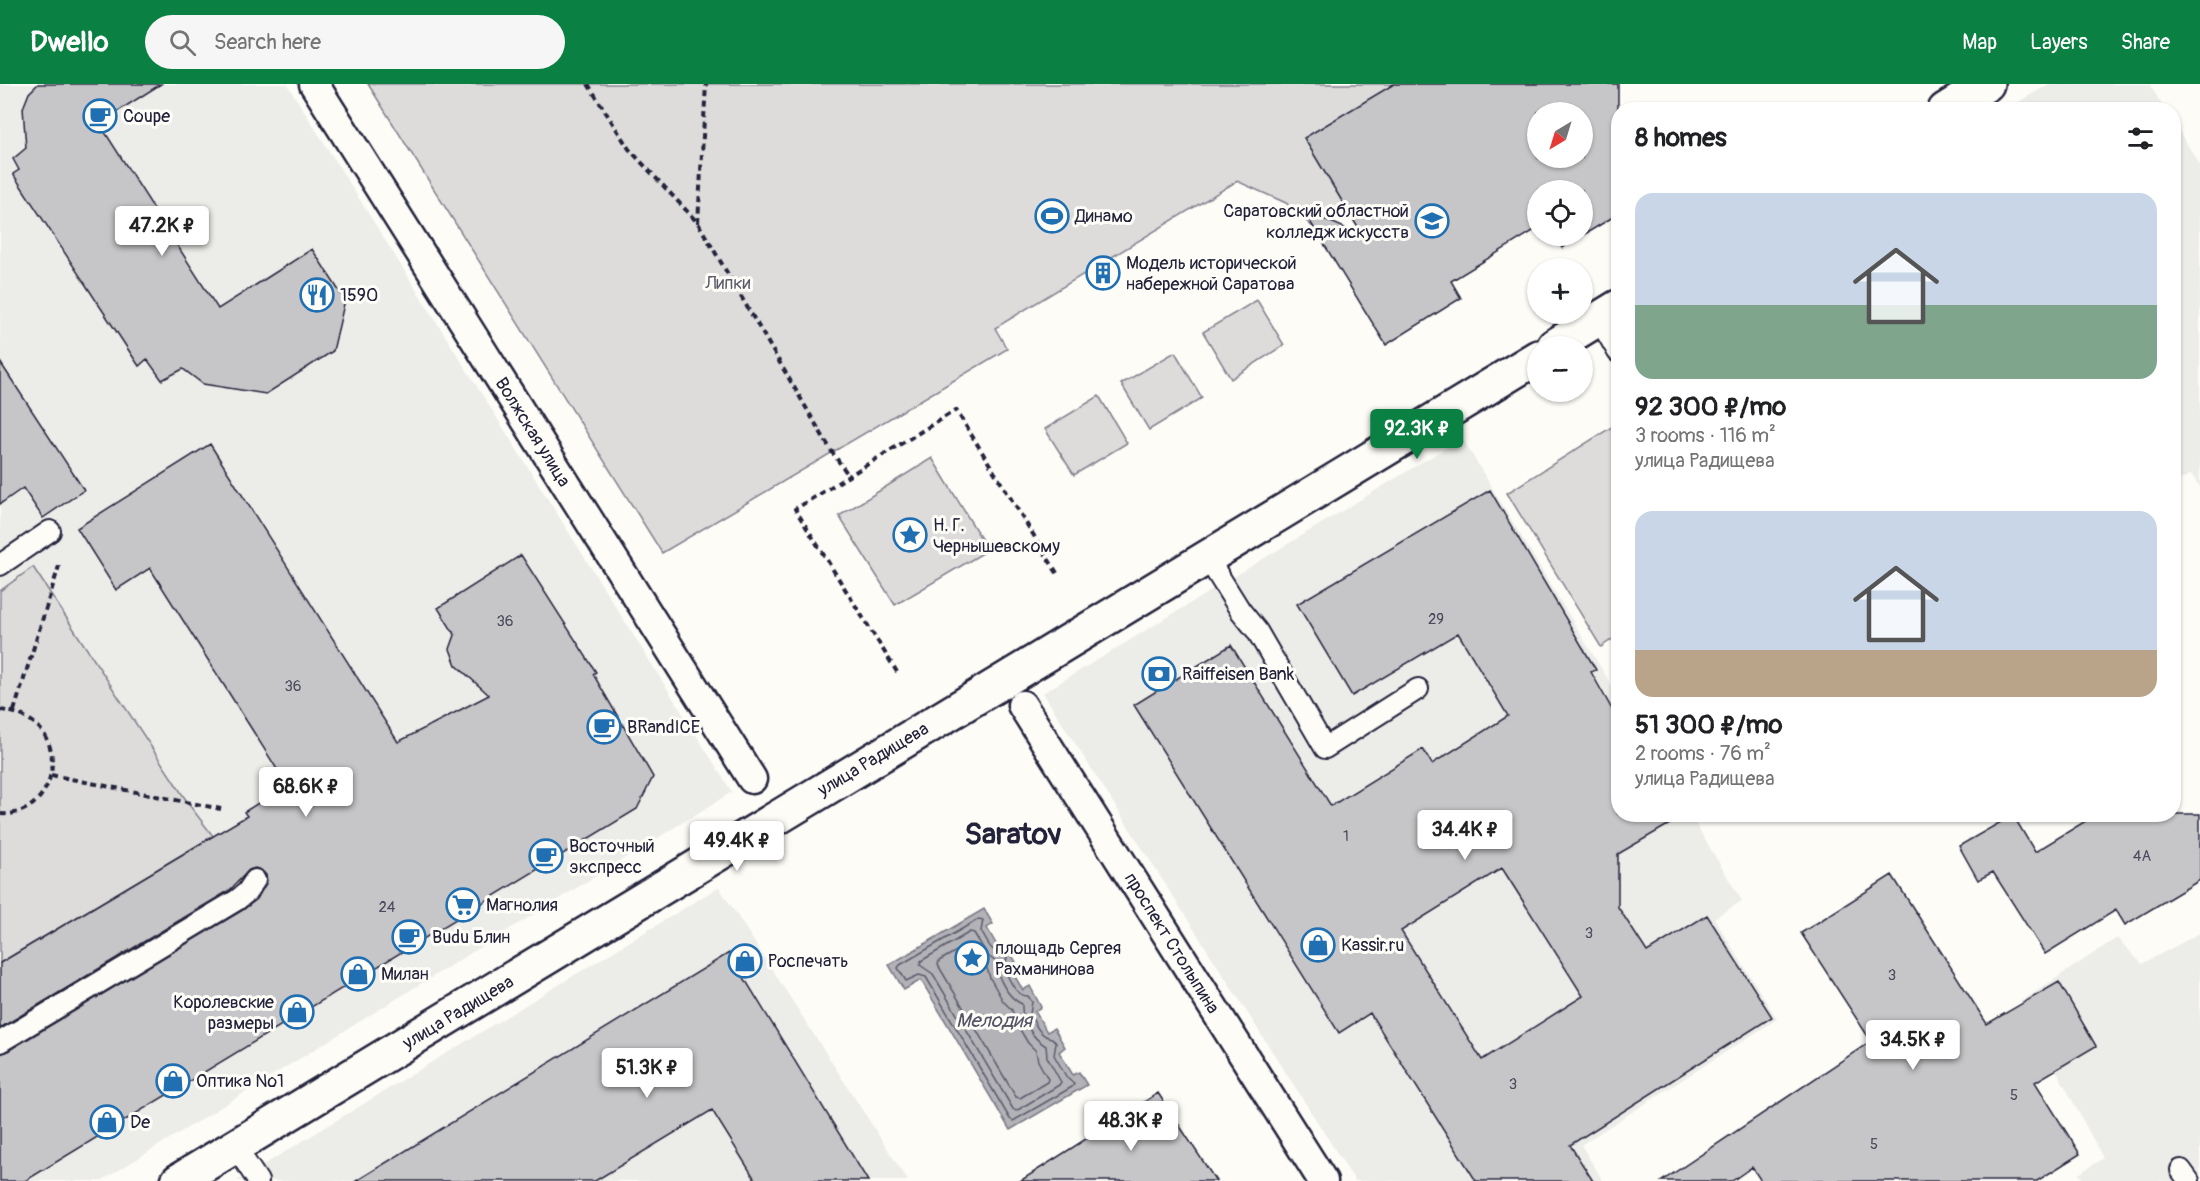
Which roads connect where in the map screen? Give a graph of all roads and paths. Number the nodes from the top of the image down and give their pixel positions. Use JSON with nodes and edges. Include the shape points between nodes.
{"nodes":[{"id":1,"x":314,"y":84,"type":"edge"},
{"id":2,"x":588,"y":84,"type":"edge"},
{"id":3,"x":706,"y":84,"type":"edge"},
{"id":4,"x":1987,"y":84,"type":"edge"},
{"id":5,"x":1957,"y":102,"type":"edge"},
{"id":6,"x":698,"y":223,"type":"junction"},
{"id":7,"x":1609,"y":313,"type":"edge"},
{"id":8,"x":1571,"y":336,"type":"edge"},
{"id":9,"x":1527,"y":364,"type":"edge"},
{"id":10,"x":849,"y":476,"type":"junction"},
{"id":11,"x":50,"y":531,"type":"dead end"},
{"id":12,"x":1208,"y":557,"type":"junction"},
{"id":13,"x":59,"y":563,"type":"dead end"},
{"id":14,"x":0,"y":565,"type":"edge"},
{"id":15,"x":1057,"y":573,"type":"dead end"},
{"id":16,"x":897,"y":672,"type":"dead end"},
{"id":17,"x":1418,"y":688,"type":"dead end"},
{"id":18,"x":1022,"y":705,"type":"dead end"},
{"id":19,"x":0,"y":710,"type":"edge"},
{"id":20,"x":14,"y":711,"type":"junction"},
{"id":21,"x":51,"y":775,"type":"junction"},
{"id":22,"x":752,"y":779,"type":"dead end"},
{"id":23,"x":221,"y":809,"type":"dead end"},
{"id":24,"x":0,"y":814,"type":"edge"},
{"id":25,"x":255,"y":880,"type":"dead end"},
{"id":26,"x":0,"y":1042,"type":"edge"},
{"id":27,"x":235,"y":1146,"type":"junction"},
{"id":28,"x":178,"y":1181,"type":"edge"},
{"id":29,"x":258,"y":1181,"type":"edge"},
{"id":30,"x":1323,"y":1181,"type":"edge"}],
"edges":[{"from":1,"to":22,"type":"street","name":"Волжская улица"},
{"from":2,"to":6,"type":"path","via":[[629,149]]},
{"from":3,"to":6,"type":"path"},
{"from":4,"to":5,"type":"street"},
{"from":6,"to":10,"type":"path"},
{"from":7,"to":8,"type":"street"},
{"from":9,"to":12,"type":"street","name":"улица Радищева"},
{"from":10,"to":15,"type":"path","via":[[956,410]]},
{"from":10,"to":16,"type":"path","via":[[795,509]]},
{"from":11,"to":14,"type":"lane"},
{"from":12,"to":17,"type":"lane","via":[[1325,747]]},
{"from":12,"to":27,"type":"street","name":"улица Радищева"},
{"from":13,"to":20,"type":"path"},
{"from":18,"to":30,"type":"street","name":"проспект Столыпина"},
{"from":19,"to":20,"type":"path"},
{"from":20,"to":21,"type":"path","via":[[31,719],[44,732],[51,749]]},
{"from":21,"to":23,"type":"path"},
{"from":21,"to":24,"type":"path","via":[[37,800],[22,810]]},
{"from":25,"to":26,"type":"lane","via":[[237,900]]},
{"from":27,"to":28,"type":"street","name":"улица Радищева"},
{"from":27,"to":29,"type":"lane"}]}
